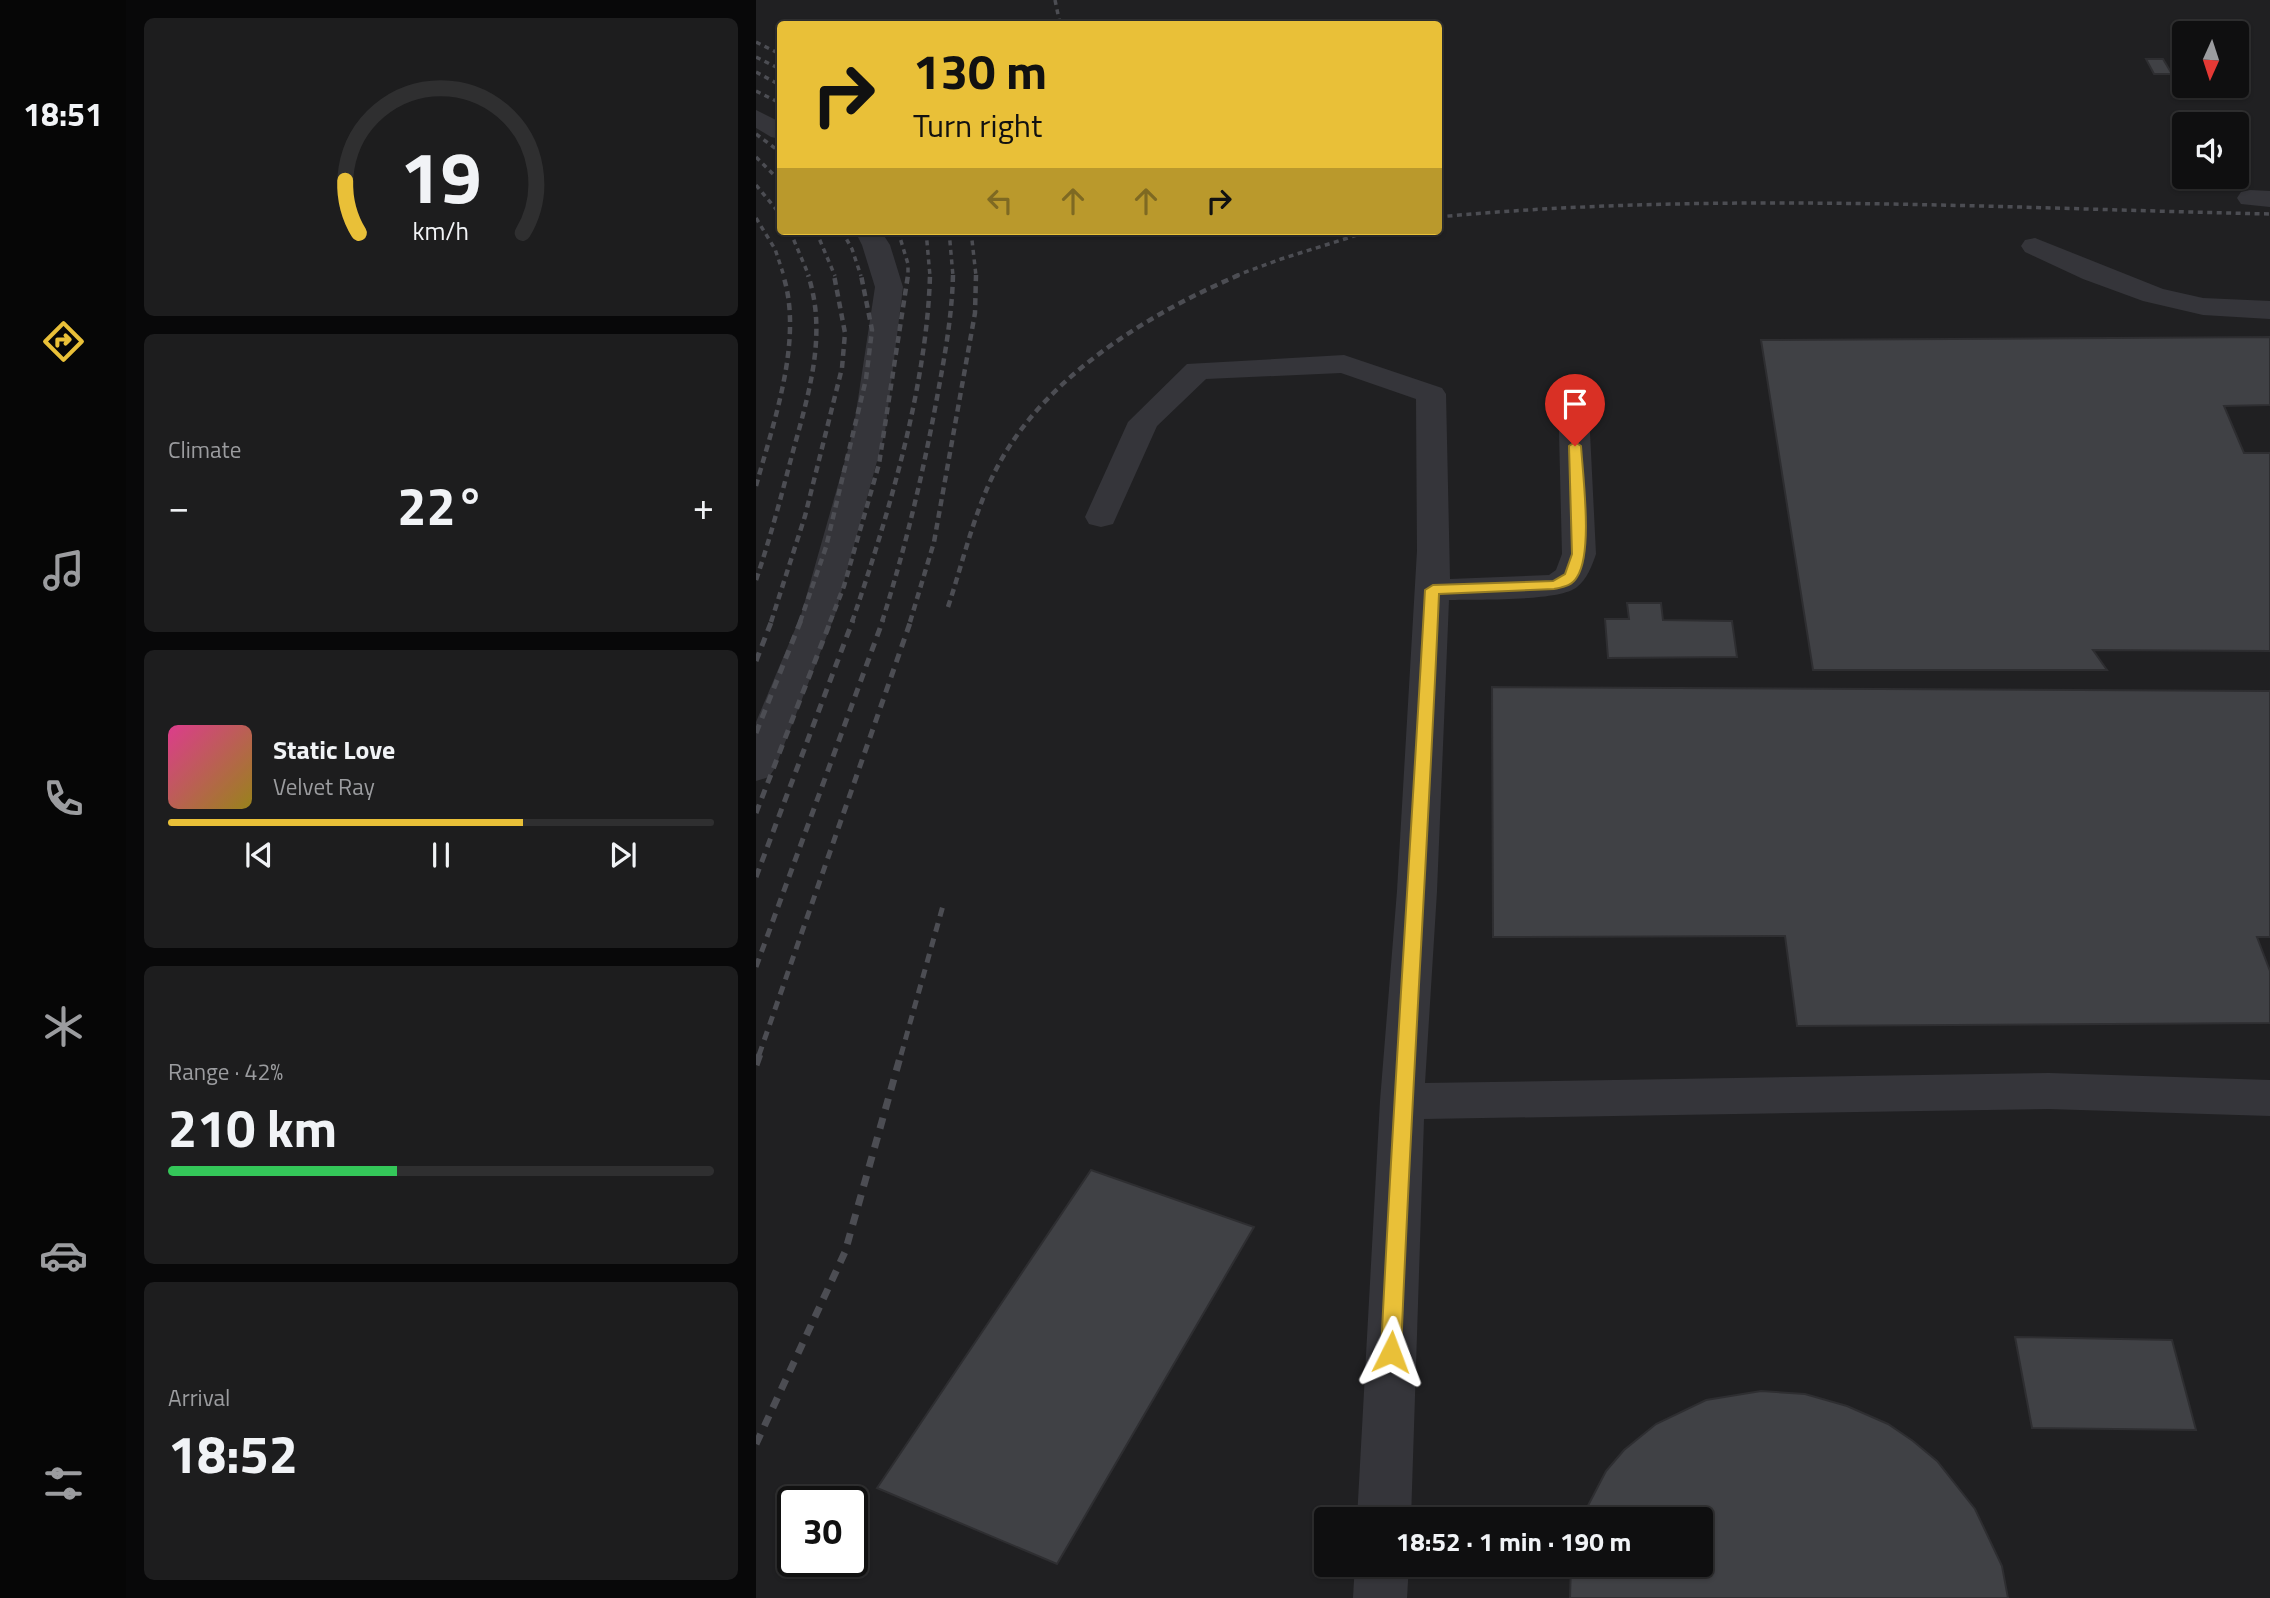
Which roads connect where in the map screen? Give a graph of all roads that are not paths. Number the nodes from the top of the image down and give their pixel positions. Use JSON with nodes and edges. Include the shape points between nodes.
{"nodes":[{"id":1,"x":756,"y":117,"type":"edge"},
{"id":2,"x":777,"y":130,"type":"edge"},
{"id":3,"x":870,"y":235,"type":"edge"},
{"id":4,"x":2035,"y":246,"type":"dead end"},
{"id":5,"x":2270,"y":310,"type":"edge"},
{"id":6,"x":1573,"y":392,"type":"dead end"},
{"id":7,"x":1101,"y":517,"type":"dead end"},
{"id":8,"x":1434,"y":570,"type":"junction"},
{"id":9,"x":756,"y":768,"type":"edge"},
{"id":10,"x":2270,"y":1098,"type":"edge"},
{"id":11,"x":1402,"y":1101,"type":"junction"},
{"id":12,"x":1385,"y":1507,"type":"edge"},
{"id":13,"x":1381,"y":1577,"type":"edge"},
{"id":14,"x":1380,"y":1598,"type":"edge"}],
"edges":[{"from":1,"to":2,"type":"street"},
{"from":3,"to":9,"type":"street","via":[[889,287],[869,432],[818,615]]},
{"from":4,"to":5,"type":"street","via":[[2095,275],[2165,298],[2216,308]]},
{"from":6,"to":8,"type":"street","via":[[1579,554],[1571,576],[1554,585]]},
{"from":7,"to":8,"type":"street","via":[[1143,422],[1199,370],[1344,364],[1431,394]]},
{"from":8,"to":11,"type":"street"},
{"from":10,"to":11,"type":"street","via":[[2049,1091]]},
{"from":11,"to":12,"type":"street"},
{"from":13,"to":14,"type":"street"}]}
